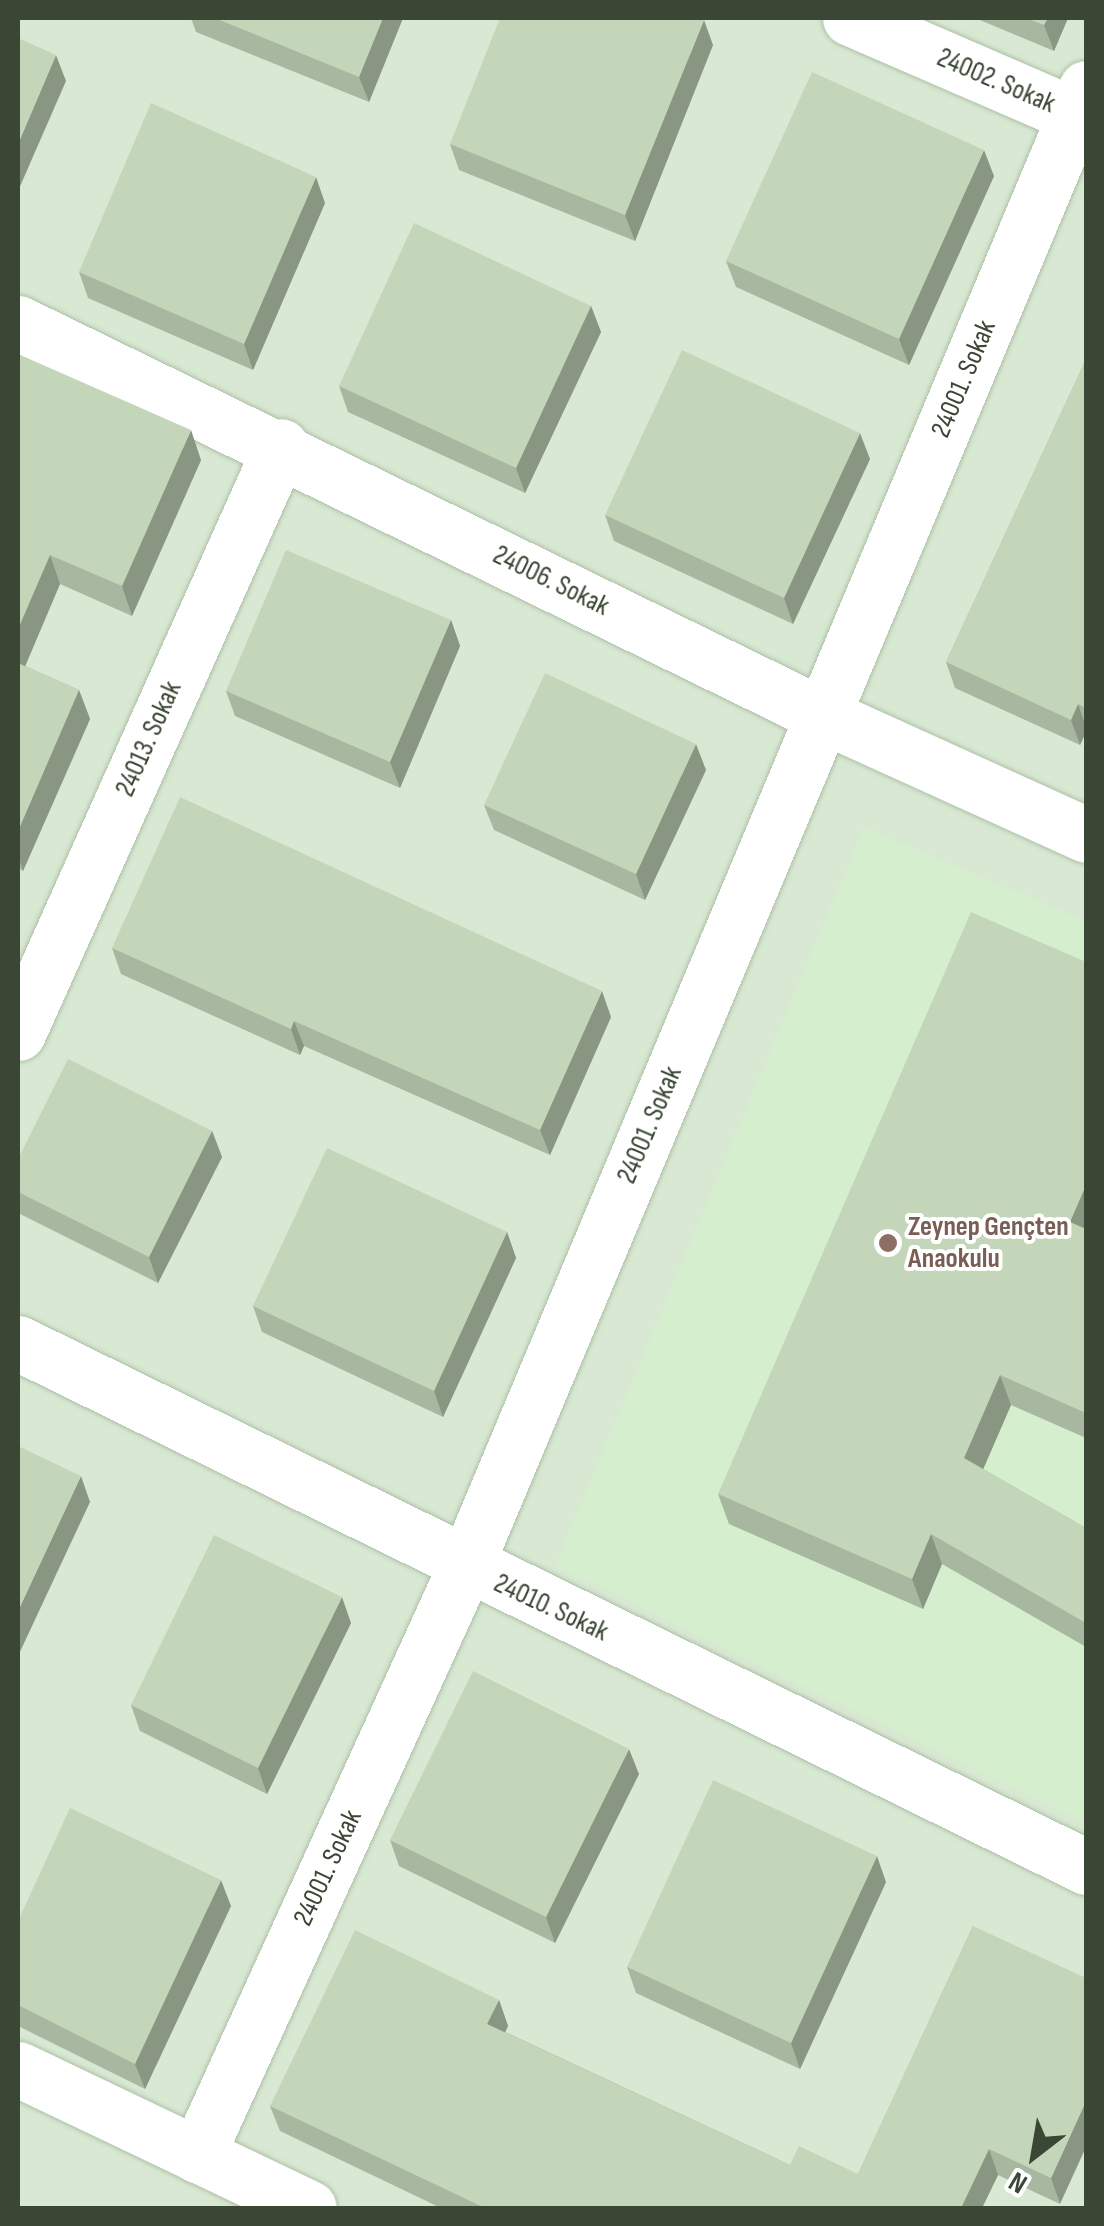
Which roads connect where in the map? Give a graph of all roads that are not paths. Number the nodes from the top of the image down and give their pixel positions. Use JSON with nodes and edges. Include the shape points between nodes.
{"nodes":[{"id":1,"x":850,"y":18,"type":"edge"},
{"id":2,"x":1083,"y":108,"type":"edge"},
{"id":3,"x":18,"y":322,"type":"edge"},
{"id":4,"x":281,"y":446,"type":"junction"},
{"id":5,"x":822,"y":715,"type":"junction"},
{"id":6,"x":1086,"y":836,"type":"edge"},
{"id":7,"x":18,"y":1033,"type":"edge"},
{"id":8,"x":18,"y":1344,"type":"edge"},
{"id":9,"x":465,"y":1567,"type":"junction"},
{"id":10,"x":1086,"y":1867,"type":"edge"},
{"id":11,"x":18,"y":2069,"type":"edge"},
{"id":12,"x":196,"y":2155,"type":"junction"},
{"id":13,"x":308,"y":2208,"type":"edge"}],
"edges":[{"from":1,"to":2,"type":"street","name":"24002. Sokak"},
{"from":2,"to":5,"type":"street","name":"24001. Sokak"},
{"from":3,"to":4,"type":"street","name":"24006. Sokak"},
{"from":4,"to":5,"type":"street","name":"24006. Sokak"},
{"from":4,"to":7,"type":"street","name":"24013. Sokak"},
{"from":5,"to":6,"type":"street","name":"24006. Sokak"},
{"from":5,"to":9,"type":"street","name":"24001. Sokak"},
{"from":8,"to":9,"type":"street","name":"24010. Sokak"},
{"from":9,"to":10,"type":"street","name":"24010. Sokak"},
{"from":9,"to":12,"type":"street","name":"24001. Sokak"},
{"from":11,"to":12,"type":"street"},
{"from":12,"to":13,"type":"street"}]}
